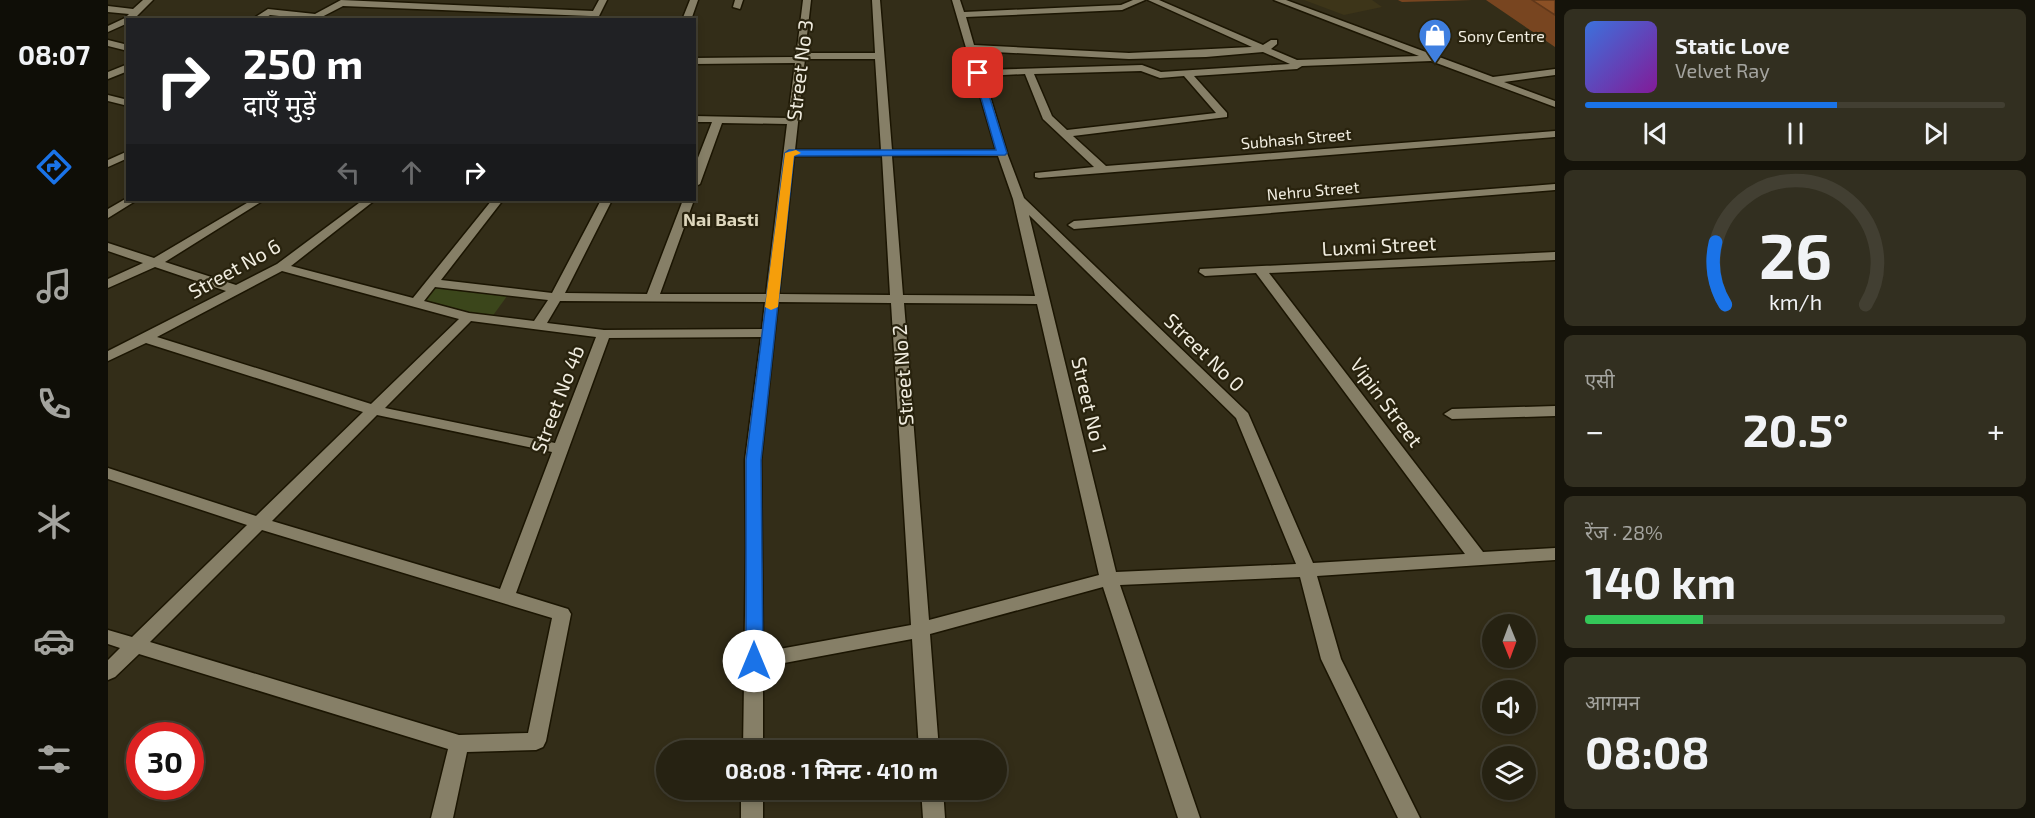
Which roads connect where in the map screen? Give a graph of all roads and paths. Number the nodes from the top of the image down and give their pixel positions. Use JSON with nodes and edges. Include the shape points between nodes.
{"nodes":[{"id":1,"x":149,"y":0,"type":"edge"},
{"id":2,"x":603,"y":0,"type":"edge"},
{"id":3,"x":694,"y":0,"type":"edge"},
{"id":4,"x":807,"y":0,"type":"edge"},
{"id":5,"x":876,"y":0,"type":"edge"},
{"id":6,"x":1141,"y":0,"type":"edge"},
{"id":7,"x":1152,"y":0,"type":"edge"},
{"id":8,"x":1278,"y":0,"type":"edge"},
{"id":9,"x":958,"y":7,"type":"edge"},
{"id":10,"x":108,"y":9,"type":"edge"},
{"id":11,"x":136,"y":12,"type":"junction"},
{"id":12,"x":593,"y":17,"type":"edge"},
{"id":13,"x":130,"y":18,"type":"edge"},
{"id":14,"x":258,"y":18,"type":"edge"},
{"id":15,"x":687,"y":18,"type":"edge"},
{"id":16,"x":126,"y":21,"type":"edge"},
{"id":17,"x":108,"y":29,"type":"edge"},
{"id":18,"x":1274,"y":42,"type":"dead end"},
{"id":19,"x":108,"y":44,"type":"edge"},
{"id":20,"x":126,"y":48,"type":"edge"},
{"id":21,"x":970,"y":48,"type":"junction"},
{"id":22,"x":1264,"y":49,"type":"junction"},
{"id":23,"x":880,"y":56,"type":"junction"},
{"id":24,"x":800,"y":58,"type":"junction"},
{"id":25,"x":1432,"y":58,"type":"junction"},
{"id":26,"x":696,"y":61,"type":"edge"},
{"id":27,"x":1296,"y":63,"type":"junction"},
{"id":28,"x":126,"y":68,"type":"edge"},
{"id":29,"x":1028,"y":71,"type":"junction"},
{"id":30,"x":1555,"y":72,"type":"edge"},
{"id":31,"x":978,"y":73,"type":"junction"},
{"id":32,"x":1186,"y":74,"type":"junction"},
{"id":33,"x":108,"y":76,"type":"edge"},
{"id":34,"x":1491,"y":80,"type":"junction"},
{"id":35,"x":108,"y":98,"type":"edge"},
{"id":36,"x":126,"y":102,"type":"edge"},
{"id":37,"x":1555,"y":104,"type":"edge"},
{"id":38,"x":696,"y":119,"type":"edge"},
{"id":39,"x":718,"y":120,"type":"junction"},
{"id":40,"x":793,"y":122,"type":"junction"},
{"id":41,"x":1064,"y":134,"type":"junction"},
{"id":42,"x":1555,"y":134,"type":"edge"},
{"id":43,"x":789,"y":153,"type":"junction"},
{"id":44,"x":887,"y":153,"type":"junction"},
{"id":45,"x":1002,"y":153,"type":"junction"},
{"id":46,"x":126,"y":155,"type":"edge"},
{"id":47,"x":108,"y":164,"type":"edge"},
{"id":48,"x":1102,"y":170,"type":"junction"},
{"id":49,"x":1039,"y":175,"type":"dead end"},
{"id":50,"x":696,"y":179,"type":"edge"},
{"id":51,"x":1555,"y":187,"type":"edge"},
{"id":52,"x":1020,"y":199,"type":"junction"},
{"id":53,"x":129,"y":201,"type":"edge"},
{"id":54,"x":257,"y":201,"type":"edge"},
{"id":55,"x":369,"y":201,"type":"edge"},
{"id":56,"x":497,"y":201,"type":"edge"},
{"id":57,"x":606,"y":201,"type":"edge"},
{"id":58,"x":689,"y":201,"type":"edge"},
{"id":59,"x":108,"y":214,"type":"edge"},
{"id":60,"x":1074,"y":225,"type":"dead end"},
{"id":61,"x":108,"y":247,"type":"edge"},
{"id":62,"x":1555,"y":256,"type":"edge"},
{"id":63,"x":155,"y":263,"type":"junction"},
{"id":64,"x":281,"y":267,"type":"junction"},
{"id":65,"x":1262,"y":271,"type":"junction"},
{"id":66,"x":1205,"y":272,"type":"dead end"},
{"id":67,"x":432,"y":283,"type":"junction"},
{"id":68,"x":108,"y":284,"type":"edge"},
{"id":69,"x":237,"y":290,"type":"junction"},
{"id":70,"x":556,"y":297,"type":"junction"},
{"id":71,"x":652,"y":298,"type":"junction"},
{"id":72,"x":772,"y":299,"type":"junction"},
{"id":73,"x":897,"y":300,"type":"junction"},
{"id":74,"x":1043,"y":300,"type":"junction"},
{"id":75,"x":416,"y":303,"type":"junction"},
{"id":76,"x":468,"y":317,"type":"junction"},
{"id":77,"x":538,"y":326,"type":"junction"},
{"id":78,"x":768,"y":333,"type":"junction"},
{"id":79,"x":604,"y":334,"type":"junction"},
{"id":80,"x":145,"y":338,"type":"junction"},
{"id":81,"x":108,"y":357,"type":"edge"},
{"id":82,"x":374,"y":410,"type":"junction"},
{"id":83,"x":1555,"y":411,"type":"edge"},
{"id":84,"x":1452,"y":414,"type":"dead end"},
{"id":85,"x":561,"y":449,"type":"junction"},
{"id":86,"x":108,"y":473,"type":"edge"},
{"id":87,"x":259,"y":523,"type":"junction"},
{"id":88,"x":1555,"y":554,"type":"edge"},
{"id":89,"x":1478,"y":558,"type":"junction"},
{"id":90,"x":1307,"y":570,"type":"junction"},
{"id":91,"x":1109,"y":579,"type":"junction"},
{"id":92,"x":505,"y":598,"type":"junction"},
{"id":93,"x":920,"y":630,"type":"junction"},
{"id":94,"x":108,"y":637,"type":"edge"},
{"id":95,"x":134,"y":646,"type":"junction"},
{"id":96,"x":754,"y":661,"type":"junction"},
{"id":97,"x":108,"y":672,"type":"edge"},
{"id":98,"x":753,"y":740,"type":"edge"},
{"id":99,"x":928,"y":740,"type":"edge"},
{"id":100,"x":459,"y":744,"type":"junction"},
{"id":101,"x":752,"y":800,"type":"edge"},
{"id":102,"x":933,"y":800,"type":"edge"},
{"id":103,"x":442,"y":818,"type":"edge"},
{"id":104,"x":752,"y":818,"type":"edge"},
{"id":105,"x":934,"y":818,"type":"edge"},
{"id":106,"x":1189,"y":818,"type":"edge"},
{"id":107,"x":1409,"y":818,"type":"edge"}],
"edges":[{"from":1,"to":11,"type":"street"},
{"from":2,"to":12,"type":"street"},
{"from":3,"to":15,"type":"street"},
{"from":4,"to":24,"type":"street","name":"Street No 3"},
{"from":5,"to":23,"type":"street","name":"Street No 2"},
{"from":6,"to":9,"type":"street","via":[[1122,7]]},
{"from":7,"to":22,"type":"street"},
{"from":8,"to":25,"type":"street"},
{"from":9,"to":21,"type":"street","name":"Street No 1"},
{"from":10,"to":11,"type":"street"},
{"from":11,"to":13,"type":"street"},
{"from":12,"to":14,"type":"street","via":[[341,3],[316,17],[268,12]]},
{"from":16,"to":17,"type":"street"},
{"from":18,"to":22,"type":"street"},
{"from":19,"to":20,"type":"street"},
{"from":21,"to":22,"type":"street","via":[[1129,56]]},
{"from":21,"to":31,"type":"street","name":"Street No 1"},
{"from":22,"to":27,"type":"street"},
{"from":23,"to":24,"type":"street"},
{"from":23,"to":44,"type":"street","name":"Street No 2"},
{"from":24,"to":26,"type":"street"},
{"from":24,"to":40,"type":"street","name":"Street No 3"},
{"from":25,"to":27,"type":"street"},
{"from":25,"to":34,"type":"street"},
{"from":27,"to":32,"type":"street","via":[[1297,66]]},
{"from":28,"to":33,"type":"street"},
{"from":29,"to":31,"type":"street"},
{"from":29,"to":32,"type":"street","via":[[1143,68],[1160,75]]},
{"from":29,"to":41,"type":"street","via":[[1047,117]]},
{"from":30,"to":34,"type":"street"},
{"from":31,"to":45,"type":"street","name":"Street No 1"},
{"from":32,"to":41,"type":"street","via":[[1223,115]]},
{"from":34,"to":37,"type":"street"},
{"from":35,"to":36,"type":"street"},
{"from":38,"to":39,"type":"street"},
{"from":39,"to":40,"type":"street"},
{"from":39,"to":50,"type":"street"},
{"from":40,"to":43,"type":"street","name":"Street No 3"},
{"from":41,"to":48,"type":"street"},
{"from":42,"to":48,"type":"street","name":"Subhash Street"},
{"from":43,"to":44,"type":"street"},
{"from":43,"to":72,"type":"street","name":"Street No 3"},
{"from":44,"to":45,"type":"street"},
{"from":44,"to":73,"type":"street","name":"Street No 2"},
{"from":45,"to":52,"type":"street","name":"Street No 1"},
{"from":46,"to":47,"type":"street"},
{"from":48,"to":49,"type":"street","name":"Subhash Street"},
{"from":51,"to":60,"type":"street","name":"Nehru Street"},
{"from":52,"to":74,"type":"street","name":"Street No 1"},
{"from":52,"to":90,"type":"street","name":"Street No 0","via":[[1243,416]]},
{"from":53,"to":59,"type":"street"},
{"from":54,"to":63,"type":"street"},
{"from":55,"to":64,"type":"street","name":"Street No 6"},
{"from":56,"to":67,"type":"street"},
{"from":57,"to":70,"type":"street"},
{"from":58,"to":71,"type":"street"},
{"from":61,"to":63,"type":"street"},
{"from":62,"to":65,"type":"street","name":"Luxmi Street"},
{"from":63,"to":68,"type":"street"},
{"from":63,"to":69,"type":"street"},
{"from":64,"to":69,"type":"street","name":"Street No 6"},
{"from":64,"to":75,"type":"street"},
{"from":65,"to":66,"type":"street","name":"Luxmi Street"},
{"from":65,"to":89,"type":"street","name":"Vipin Street"},
{"from":67,"to":70,"type":"street"},
{"from":67,"to":75,"type":"street"},
{"from":69,"to":80,"type":"street","name":"Street No 6"},
{"from":70,"to":71,"type":"street"},
{"from":70,"to":77,"type":"street"},
{"from":71,"to":72,"type":"street"},
{"from":72,"to":73,"type":"street"},
{"from":72,"to":78,"type":"street","name":"Street No 3"},
{"from":73,"to":74,"type":"street"},
{"from":73,"to":93,"type":"street","name":"Street No 2"},
{"from":74,"to":91,"type":"street","name":"Street No 1"},
{"from":75,"to":76,"type":"street"},
{"from":76,"to":77,"type":"street"},
{"from":76,"to":82,"type":"street"},
{"from":77,"to":79,"type":"street"},
{"from":78,"to":79,"type":"street","name":"Street No 4b"},
{"from":78,"to":96,"type":"street","name":"Street No 3","via":[[753,460]]},
{"from":79,"to":85,"type":"street","name":"Street No 4b"},
{"from":80,"to":81,"type":"street","name":"Street No 6"},
{"from":80,"to":82,"type":"street"},
{"from":82,"to":85,"type":"street"},
{"from":82,"to":87,"type":"street"},
{"from":83,"to":84,"type":"street"},
{"from":85,"to":92,"type":"street","name":"Street No 4b"},
{"from":86,"to":87,"type":"street"},
{"from":87,"to":92,"type":"street"},
{"from":87,"to":95,"type":"street"},
{"from":88,"to":89,"type":"street"},
{"from":89,"to":90,"type":"street"},
{"from":90,"to":91,"type":"street"},
{"from":90,"to":107,"type":"street","name":"Street No 0","via":[[1331,659]]},
{"from":91,"to":93,"type":"street"},
{"from":91,"to":106,"type":"street","name":"Street No 1"},
{"from":92,"to":100,"type":"street","via":[[562,614],[536,741]]},
{"from":93,"to":96,"type":"street"},
{"from":93,"to":99,"type":"street","name":"Street No 2"},
{"from":94,"to":95,"type":"street"},
{"from":95,"to":97,"type":"street"},
{"from":95,"to":100,"type":"street"},
{"from":96,"to":98,"type":"street","name":"Street No 3"},
{"from":100,"to":103,"type":"street"},
{"from":101,"to":104,"type":"street"},
{"from":102,"to":105,"type":"street"}]}
